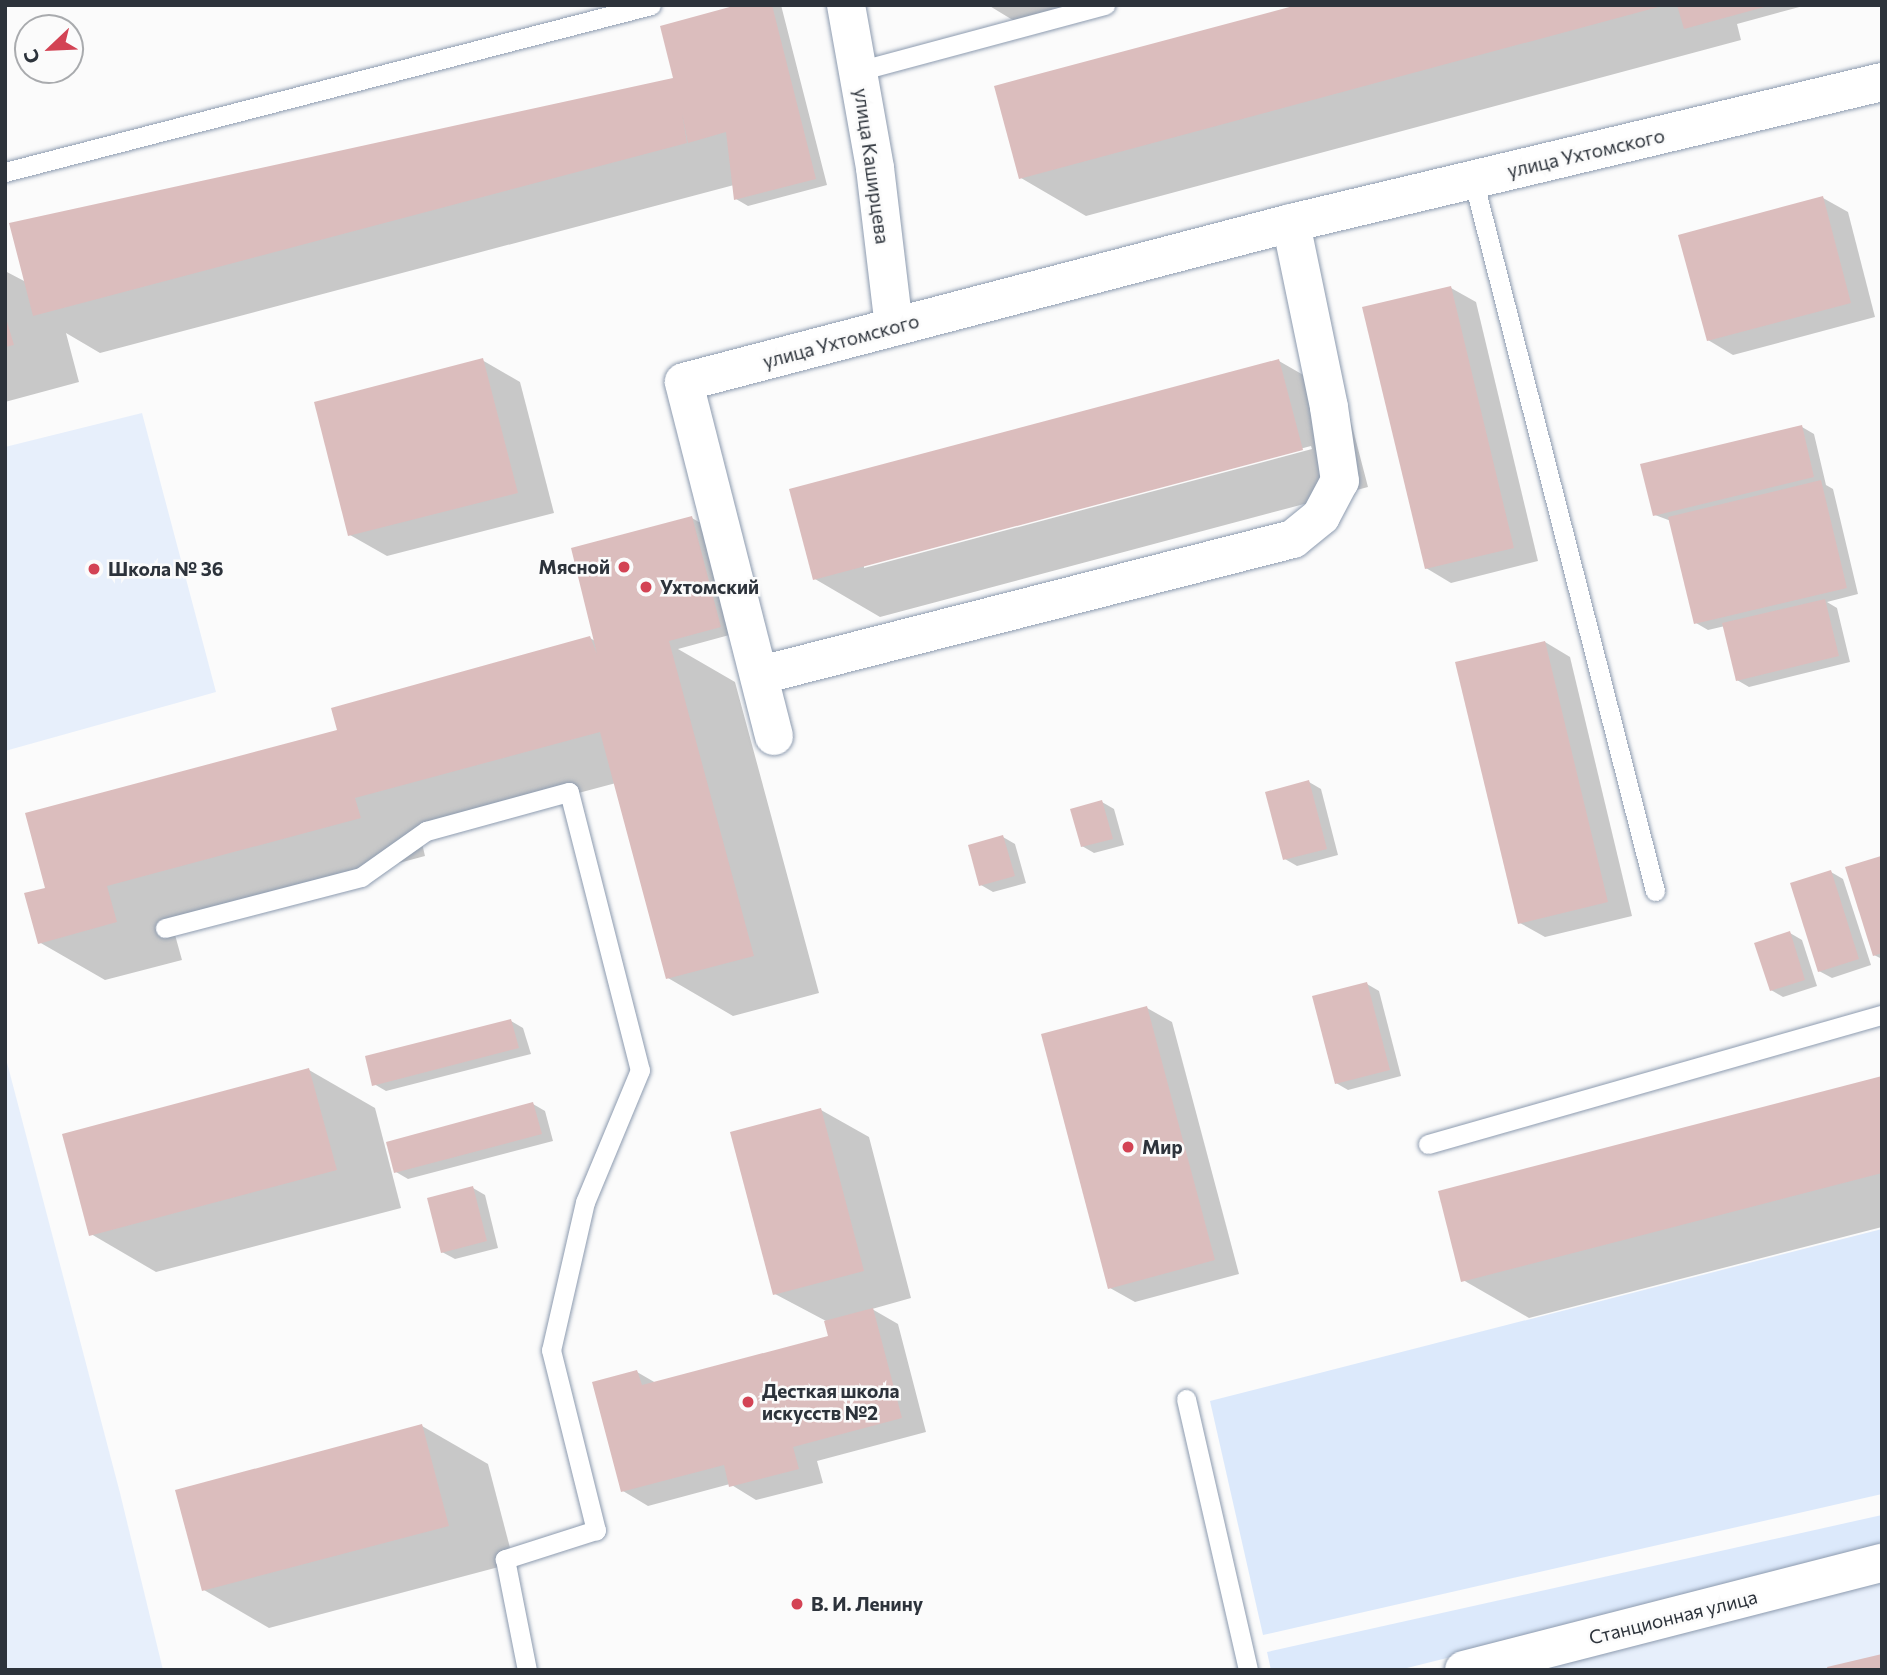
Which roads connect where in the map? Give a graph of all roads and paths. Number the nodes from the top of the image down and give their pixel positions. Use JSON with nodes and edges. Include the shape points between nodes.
{"nodes":[{"id":1,"x":651,"y":5,"type":"edge"},
{"id":2,"x":846,"y":5,"type":"edge"},
{"id":3,"x":1105,"y":5,"type":"edge"},
{"id":4,"x":858,"y":71,"type":"junction"},
{"id":5,"x":1882,"y":82,"type":"edge"},
{"id":6,"x":5,"y":172,"type":"edge"},
{"id":7,"x":1473,"y":179,"type":"junction"},
{"id":8,"x":1290,"y":223,"type":"junction"},
{"id":9,"x":894,"y":327,"type":"junction"},
{"id":10,"x":761,"y":676,"type":"junction"},
{"id":11,"x":774,"y":736,"type":"dead end"},
{"id":12,"x":1655,"y":891,"type":"dead end"},
{"id":13,"x":165,"y":928,"type":"dead end"},
{"id":14,"x":1882,"y":1015,"type":"edge"},
{"id":15,"x":1428,"y":1144,"type":"dead end"},
{"id":16,"x":1186,"y":1399,"type":"dead end"},
{"id":17,"x":1882,"y":1563,"type":"edge"},
{"id":18,"x":527,"y":1670,"type":"edge"},
{"id":19,"x":1248,"y":1670,"type":"edge"},
{"id":20,"x":1464,"y":1670,"type":"edge"}],
"edges":[{"from":1,"to":6,"type":"lane"},
{"from":2,"to":4,"type":"street","name":"улица Каширцева"},
{"from":3,"to":4,"type":"lane"},
{"from":4,"to":9,"type":"street","name":"улица Каширцева"},
{"from":5,"to":7,"type":"street","name":"улица Ухтомского"},
{"from":7,"to":8,"type":"street","name":"улица Ухтомского"},
{"from":7,"to":12,"type":"lane"},
{"from":8,"to":9,"type":"street","name":"улица Ухтомского"},
{"from":8,"to":10,"type":"street","via":[[1340,481],[1321,516],[1293,539]]},
{"from":9,"to":10,"type":"street","name":"улица Ухтомского","via":[[684,382]]},
{"from":10,"to":11,"type":"street","name":"улица Ухтомского"},
{"from":13,"to":18,"type":"lane","via":[[361,877],[426,831],[569,792],[640,1070],[585,1202],[551,1350],[596,1530],[505,1559]]},
{"from":14,"to":15,"type":"lane"},
{"from":16,"to":19,"type":"lane"},
{"from":17,"to":20,"type":"street","name":"Станционная улица"}]}
